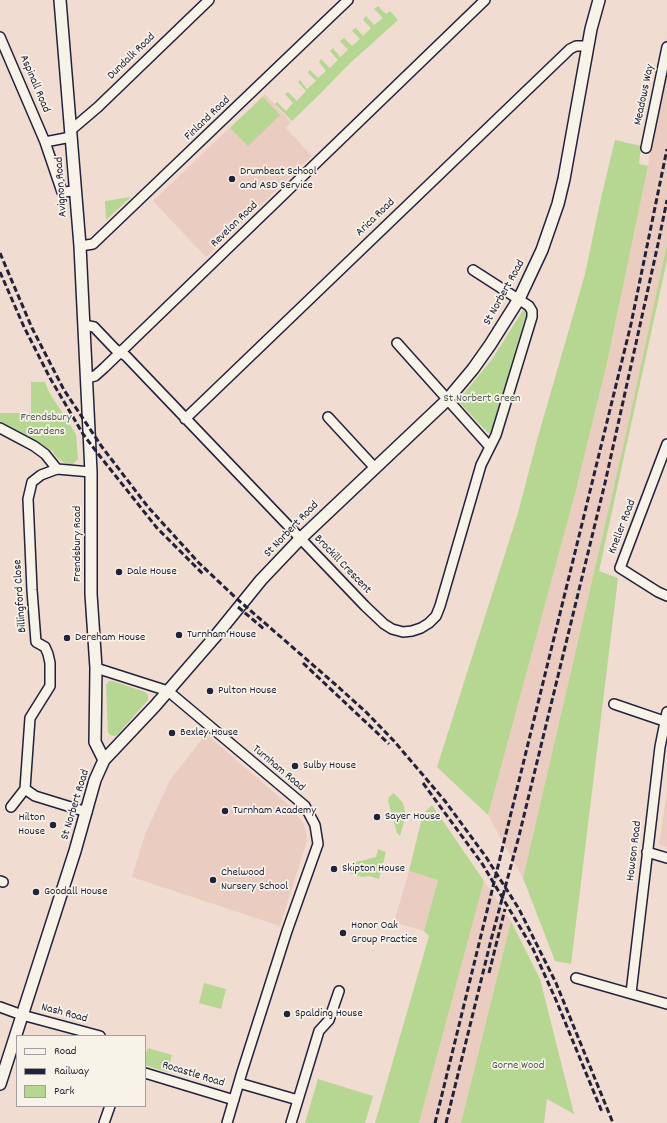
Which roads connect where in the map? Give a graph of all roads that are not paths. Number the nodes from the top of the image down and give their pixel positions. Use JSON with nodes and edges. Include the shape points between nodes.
{"nodes":[{"id":1,"x":60,"y":0,"type":"edge"},
{"id":2,"x":209,"y":0,"type":"edge"},
{"id":3,"x":348,"y":0,"type":"edge"},
{"id":4,"x":485,"y":0,"type":"edge"},
{"id":5,"x":600,"y":0,"type":"edge"},
{"id":6,"x":0,"y":37,"type":"edge"},
{"id":7,"x":588,"y":46,"type":"junction"},
{"id":8,"x":667,"y":47,"type":"edge"},
{"id":9,"x":71,"y":133,"type":"junction"},
{"id":10,"x":45,"y":142,"type":"junction"},
{"id":11,"x":646,"y":148,"type":"dead end"},
{"id":12,"x":75,"y":191,"type":"junction"},
{"id":13,"x":80,"y":246,"type":"junction"},
{"id":14,"x":473,"y":270,"type":"dead end"},
{"id":15,"x":519,"y":299,"type":"junction"},
{"id":16,"x":84,"y":325,"type":"junction"},
{"id":17,"x":397,"y":344,"type":"dead end"},
{"id":18,"x":120,"y":352,"type":"junction"},
{"id":19,"x":86,"y":378,"type":"junction"},
{"id":20,"x":447,"y":400,"type":"junction"},
{"id":21,"x":328,"y":417,"type":"dead end"},
{"id":22,"x":185,"y":418,"type":"junction"},
{"id":23,"x":1,"y":431,"type":"edge"},
{"id":24,"x":667,"y":444,"type":"edge"},
{"id":25,"x":490,"y":447,"type":"junction"},
{"id":26,"x":375,"y":468,"type":"junction"},
{"id":27,"x":57,"y":469,"type":"junction"},
{"id":28,"x":91,"y":472,"type":"junction"},
{"id":29,"x":300,"y":539,"type":"junction"},
{"id":30,"x":667,"y":596,"type":"edge"},
{"id":31,"x":96,"y":668,"type":"junction"},
{"id":32,"x":168,"y":691,"type":"junction"},
{"id":33,"x":614,"y":704,"type":"dead end"},
{"id":34,"x":666,"y":718,"type":"edge"},
{"id":35,"x":104,"y":760,"type":"junction"},
{"id":36,"x":25,"y":788,"type":"junction"},
{"id":37,"x":11,"y":807,"type":"dead end"},
{"id":38,"x":87,"y":812,"type":"junction"},
{"id":39,"x":647,"y":852,"type":"junction"},
{"id":40,"x":667,"y":858,"type":"edge"},
{"id":41,"x":576,"y":978,"type":"dead end"},
{"id":42,"x":339,"y":991,"type":"dead end"},
{"id":43,"x":631,"y":993,"type":"junction"},
{"id":44,"x":667,"y":1004,"type":"edge"},
{"id":45,"x":0,"y":1007,"type":"edge"},
{"id":46,"x":22,"y":1015,"type":"junction"},
{"id":47,"x":96,"y":1035,"type":"edge"},
{"id":48,"x":146,"y":1073,"type":"edge"},
{"id":49,"x":239,"y":1083,"type":"junction"},
{"id":50,"x":0,"y":1084,"type":"edge"},
{"id":51,"x":234,"y":1100,"type":"junction"},
{"id":52,"x":298,"y":1100,"type":"junction"},
{"id":53,"x":110,"y":1107,"type":"edge"},
{"id":54,"x":104,"y":1123,"type":"edge"},
{"id":55,"x":227,"y":1123,"type":"edge"},
{"id":56,"x":291,"y":1123,"type":"edge"}],
"edges":[{"from":1,"to":9,"type":"street","name":"Avignon Road"},
{"from":2,"to":9,"type":"street","name":"Dundalk Road"},
{"from":3,"to":13,"type":"street","name":"Finland Road","via":[[93,244]]},
{"from":4,"to":18,"type":"street","name":"Revelon Road"},
{"from":5,"to":7,"type":"street","name":"St Norbert Road"},
{"from":6,"to":10,"type":"street","name":"Aspinall Road"},
{"from":7,"to":15,"type":"street","name":"St Norbert Road","via":[[558,204],[544,244]]},
{"from":7,"to":22,"type":"street","name":"Arica Road","via":[[570,48]]},
{"from":8,"to":11,"type":"street","name":"Meadows Way"},
{"from":9,"to":10,"type":"street"},
{"from":9,"to":12,"type":"street","name":"Avignon Road"},
{"from":10,"to":12,"type":"street","name":"Aspinall Road","via":[[62,192]]},
{"from":12,"to":13,"type":"street","name":"Avignon Road"},
{"from":13,"to":16,"type":"street","name":"Avignon Road"},
{"from":14,"to":15,"type":"street"},
{"from":15,"to":20,"type":"street","name":"St Norbert Road","via":[[481,357]]},
{"from":15,"to":25,"type":"street","via":[[529,306],[532,316],[496,436]]},
{"from":16,"to":18,"type":"street","via":[[94,327]]},
{"from":16,"to":19,"type":"street","name":"Frendsbury Road"},
{"from":17,"to":20,"type":"street"},
{"from":18,"to":19,"type":"street","name":"Revelon Road","via":[[95,376]]},
{"from":18,"to":22,"type":"street","name":"Brockill Crescent"},
{"from":19,"to":28,"type":"street","name":"Frendsbury Road"},
{"from":20,"to":25,"type":"street"},
{"from":20,"to":26,"type":"street","name":"St Norbert Road"},
{"from":21,"to":26,"type":"street"},
{"from":22,"to":29,"type":"street","name":"Brockill Crescent"},
{"from":23,"to":27,"type":"street","via":[[34,446],[45,454]]},
{"from":24,"to":30,"type":"street","name":"Kneller Road","via":[[620,568]]},
{"from":25,"to":29,"type":"street","name":"Brockill Crescent","via":[[481,465],[440,606],[436,616],[421,628],[403,632],[384,624]]},
{"from":26,"to":29,"type":"street","name":"St Norbert Road"},
{"from":27,"to":28,"type":"street","name":"Billingford Close"},
{"from":27,"to":36,"type":"street","name":"Billingford Close","via":[[41,475],[32,482],[28,498],[36,642],[45,647],[48,654],[50,686],[30,718]]},
{"from":28,"to":31,"type":"street","name":"Frendsbury Road","via":[[92,594]]},
{"from":29,"to":32,"type":"street","name":"St Norbert Road","via":[[261,580]]},
{"from":31,"to":32,"type":"street","name":"Turnham Road"},
{"from":31,"to":35,"type":"street","name":"Frendsbury Road","via":[[95,742]]},
{"from":32,"to":35,"type":"street","name":"St Norbert Road"},
{"from":32,"to":49,"type":"street","name":"Turnham Road","via":[[304,806],[315,825],[318,844],[287,931]]},
{"from":33,"to":34,"type":"street"},
{"from":34,"to":39,"type":"street","name":"Howson Road"},
{"from":35,"to":38,"type":"street","name":"St Norbert Road","via":[[95,780]]},
{"from":36,"to":37,"type":"street"},
{"from":36,"to":38,"type":"street","via":[[35,796]]},
{"from":38,"to":46,"type":"street","name":"St Norbert Road"},
{"from":39,"to":40,"type":"street"},
{"from":39,"to":43,"type":"street","name":"Howson Road"},
{"from":41,"to":43,"type":"street"},
{"from":42,"to":52,"type":"street","via":[[329,1020],[319,1031]]},
{"from":43,"to":44,"type":"street"},
{"from":45,"to":46,"type":"street","name":"Nash Road"},
{"from":46,"to":47,"type":"street","name":"Nash Road"},
{"from":46,"to":50,"type":"street","name":"St Norbert Road"},
{"from":48,"to":51,"type":"street","name":"Rocastle Road"},
{"from":49,"to":51,"type":"street","name":"Turnham Road"},
{"from":49,"to":52,"type":"street"},
{"from":51,"to":55,"type":"street","name":"Turnham Road"},
{"from":52,"to":56,"type":"street"},
{"from":53,"to":54,"type":"street"}]}
